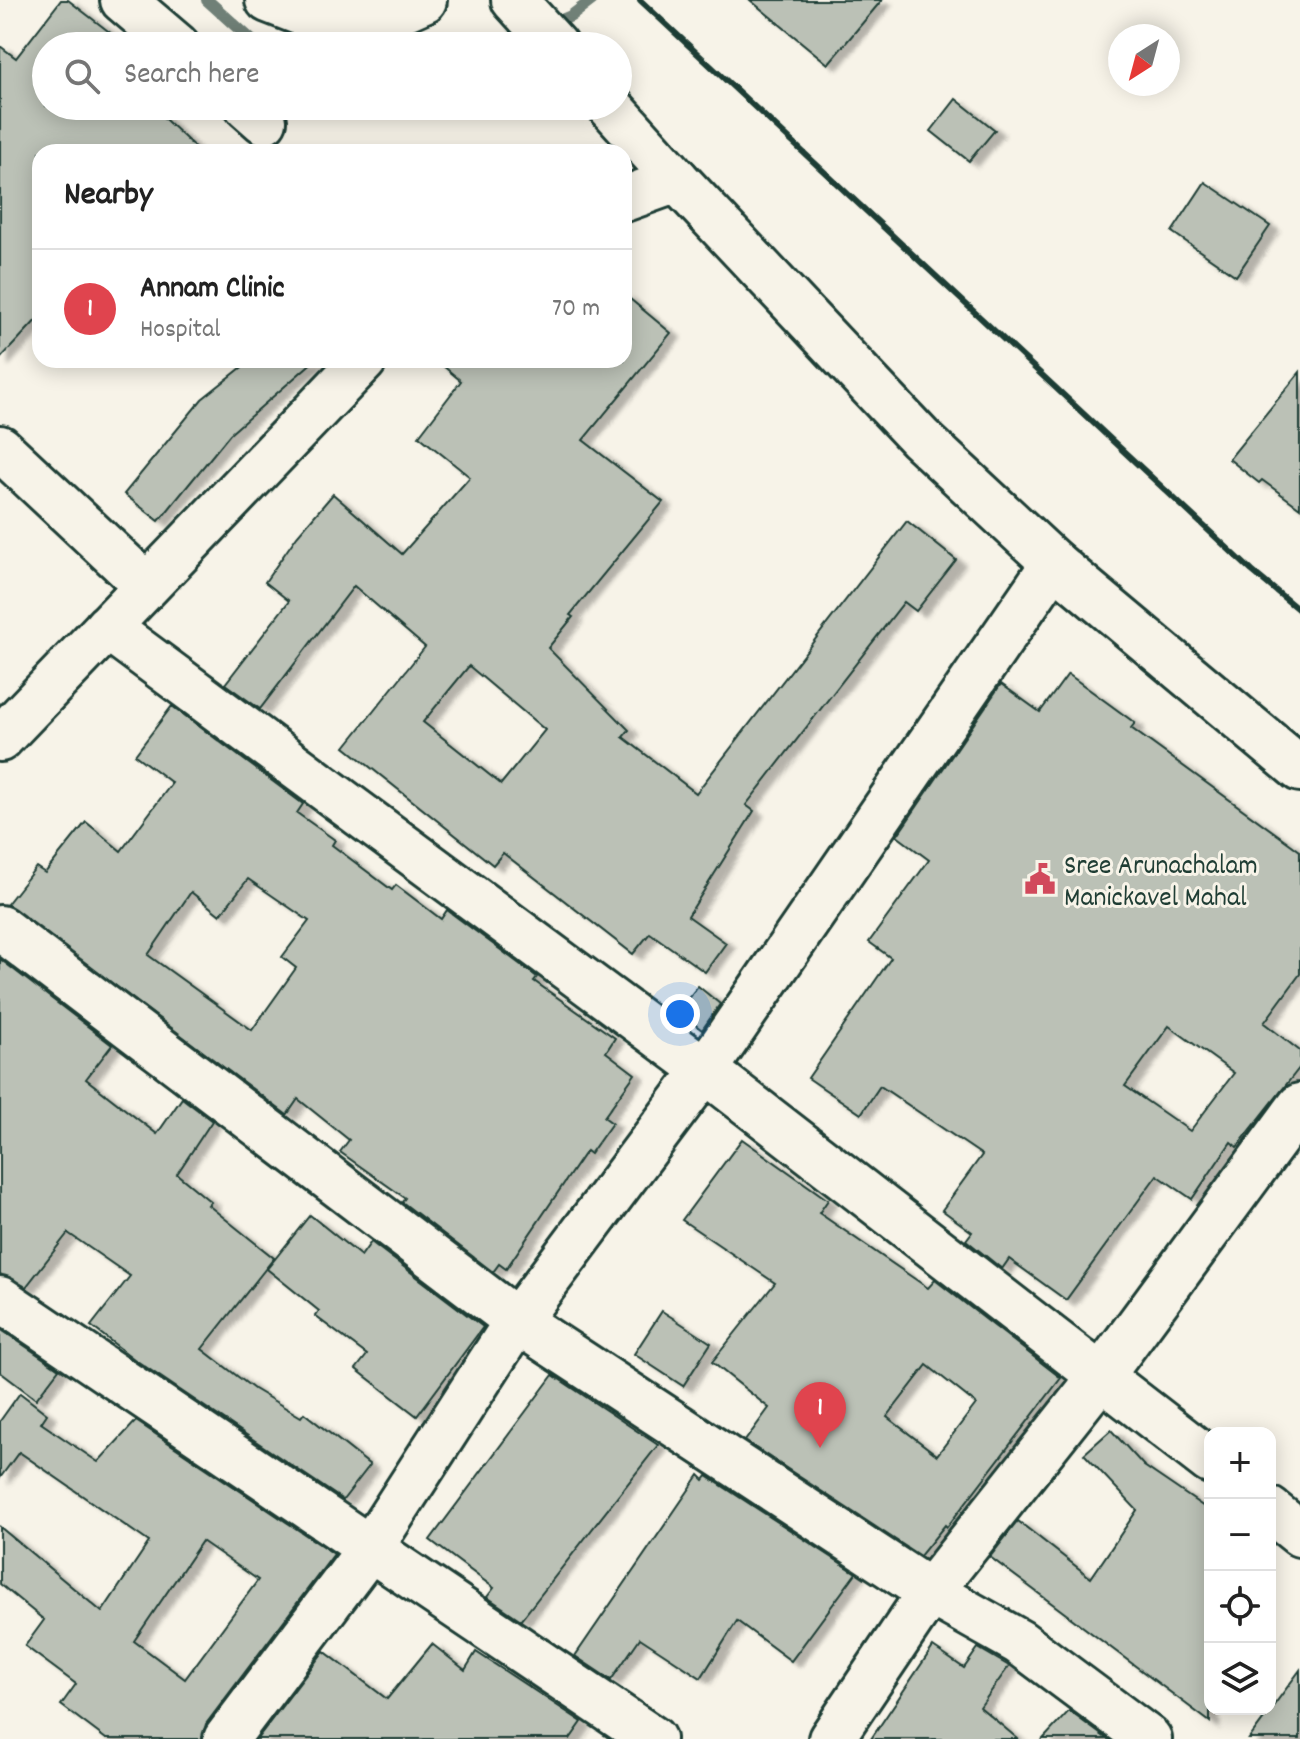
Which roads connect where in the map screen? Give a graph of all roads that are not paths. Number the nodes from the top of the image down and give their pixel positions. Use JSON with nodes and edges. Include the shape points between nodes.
{"nodes":[{"id":1,"x":123,"y":0,"type":"edge"},
{"id":2,"x":268,"y":0,"type":"edge"},
{"id":3,"x":424,"y":0,"type":"edge"},
{"id":4,"x":519,"y":5,"type":"edge"},
{"id":5,"x":161,"y":32,"type":"edge"},
{"id":6,"x":543,"y":32,"type":"edge"},
{"id":7,"x":623,"y":120,"type":"edge"},
{"id":8,"x":677,"y":180,"type":"junction"},
{"id":9,"x":632,"y":196,"type":"edge"},
{"id":10,"x":356,"y":368,"type":"edge"},
{"id":11,"x":0,"y":448,"type":"edge"},
{"id":12,"x":1054,"y":563,"type":"junction"},
{"id":13,"x":145,"y":584,"type":"junction"},
{"id":14,"x":107,"y":627,"type":"junction"},
{"id":15,"x":0,"y":739,"type":"edge"},
{"id":16,"x":1300,"y":769,"type":"edge"},
{"id":17,"x":0,"y":928,"type":"edge"},
{"id":18,"x":705,"y":1070,"type":"junction"},
{"id":19,"x":1300,"y":1106,"type":"edge"},
{"id":20,"x":0,"y":1299,"type":"edge"},
{"id":21,"x":517,"y":1321,"type":"junction"},
{"id":22,"x":1102,"y":1375,"type":"junction"},
{"id":23,"x":1204,"y":1456,"type":"edge"},
{"id":24,"x":1276,"y":1515,"type":"edge"},
{"id":25,"x":1300,"y":1534,"type":"edge"},
{"id":26,"x":371,"y":1547,"type":"junction"},
{"id":27,"x":930,"y":1592,"type":"junction"},
{"id":28,"x":229,"y":1738,"type":"edge"},
{"id":29,"x":653,"y":1739,"type":"edge"},
{"id":30,"x":831,"y":1739,"type":"edge"},
{"id":31,"x":1149,"y":1739,"type":"edge"}],
"edges":[{"from":1,"to":5,"type":"street"},
{"from":2,"to":3,"type":"street","via":[[309,16],[388,16]]},
{"from":4,"to":6,"type":"street"},
{"from":7,"to":8,"type":"street"},
{"from":8,"to":9,"type":"street"},
{"from":8,"to":12,"type":"street","via":[[920,438]]},
{"from":10,"to":13,"type":"street"},
{"from":11,"to":13,"type":"street"},
{"from":12,"to":16,"type":"street"},
{"from":12,"to":18,"type":"street"},
{"from":13,"to":14,"type":"street"},
{"from":14,"to":15,"type":"street"},
{"from":14,"to":18,"type":"street"},
{"from":17,"to":21,"type":"street"},
{"from":18,"to":21,"type":"street"},
{"from":18,"to":22,"type":"street"},
{"from":19,"to":22,"type":"street"},
{"from":20,"to":26,"type":"street"},
{"from":21,"to":26,"type":"street"},
{"from":21,"to":27,"type":"street"},
{"from":22,"to":23,"type":"street"},
{"from":22,"to":27,"type":"street"},
{"from":24,"to":25,"type":"street"},
{"from":26,"to":28,"type":"street"},
{"from":26,"to":29,"type":"street"},
{"from":27,"to":30,"type":"street"},
{"from":27,"to":31,"type":"street","via":[[1019,1642]]}]}
